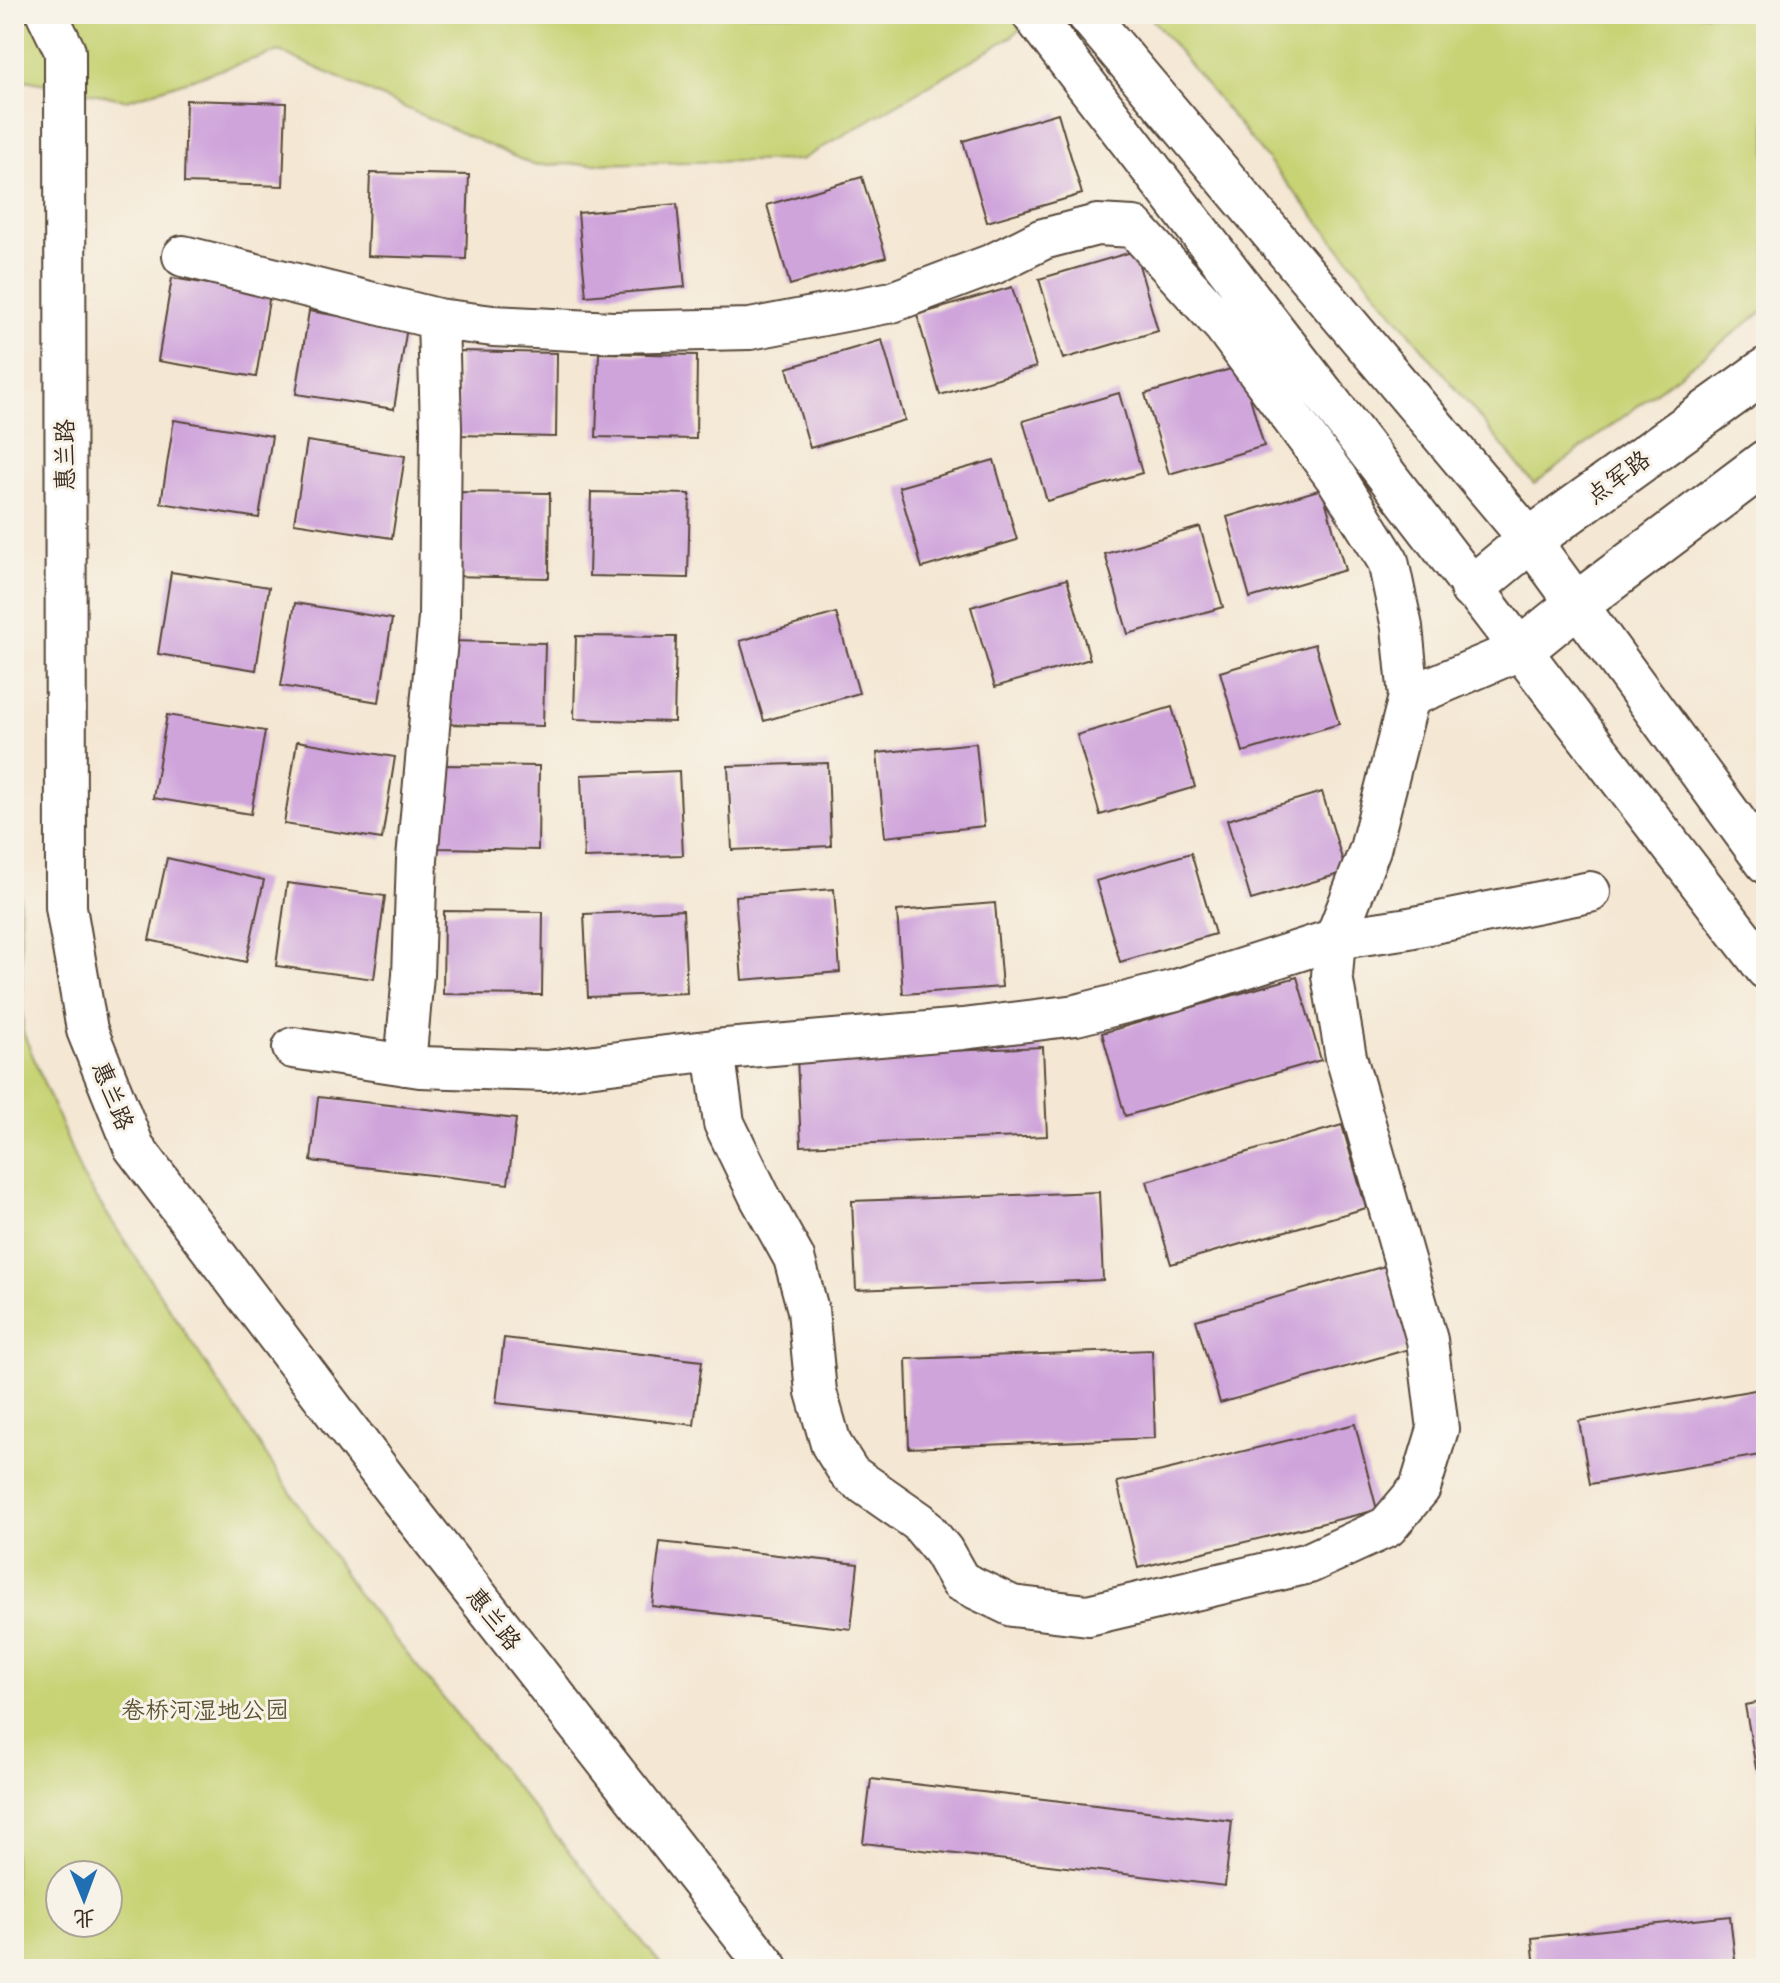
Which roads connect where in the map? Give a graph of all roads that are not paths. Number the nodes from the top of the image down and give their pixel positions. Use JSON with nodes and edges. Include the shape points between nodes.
{"nodes":[{"id":1,"x":47,"y":14,"type":"edge"},
{"id":2,"x":1032,"y":14,"type":"edge"},
{"id":3,"x":1087,"y":14,"type":"edge"},
{"id":4,"x":183,"y":256,"type":"dead end"},
{"id":5,"x":438,"y":319,"type":"junction"},
{"id":6,"x":1766,"y":370,"type":"edge"},
{"id":7,"x":1766,"y":462,"type":"edge"},
{"id":8,"x":1530,"y":540,"type":"junction"},
{"id":9,"x":1472,"y":588,"type":"junction"},
{"id":10,"x":1576,"y":605,"type":"junction"},
{"id":11,"x":1522,"y":649,"type":"junction"},
{"id":12,"x":1409,"y":697,"type":"junction"},
{"id":13,"x":1766,"y":863,"type":"edge"},
{"id":14,"x":1590,"y":892,"type":"dead end"},
{"id":15,"x":1335,"y":939,"type":"junction"},
{"id":16,"x":1766,"y":969,"type":"edge"},
{"id":17,"x":293,"y":1048,"type":"dead end"},
{"id":18,"x":714,"y":1050,"type":"junction"},
{"id":19,"x":405,"y":1065,"type":"junction"},
{"id":20,"x":769,"y":1969,"type":"edge"}],
"edges":[{"from":1,"to":20,"type":"street","name":"惠兰路","via":[[65,51],[66,907],[87,1030],[134,1147]]},
{"from":2,"to":9,"type":"street"},
{"from":3,"to":8,"type":"street"},
{"from":4,"to":5,"type":"street"},
{"from":5,"to":12,"type":"street","via":[[613,332],[750,329],[892,302],[1043,239],[1097,225],[1134,227],[1224,326],[1337,479],[1388,561]]},
{"from":5,"to":19,"type":"street","via":[[439,618]]},
{"from":6,"to":8,"type":"main road","name":"点军路"},
{"from":7,"to":10,"type":"main road"},
{"from":8,"to":9,"type":"main road","name":"点军路"},
{"from":8,"to":10,"type":"street"},
{"from":9,"to":11,"type":"street"},
{"from":10,"to":11,"type":"main road"},
{"from":10,"to":13,"type":"street"},
{"from":11,"to":12,"type":"street"},
{"from":11,"to":16,"type":"street"},
{"from":12,"to":15,"type":"street","via":[[1370,849]]},
{"from":14,"to":15,"type":"street"},
{"from":15,"to":18,"type":"street","via":[[1176,990],[1076,1015]]},
{"from":15,"to":18,"type":"street","via":[[1332,976],[1346,1057],[1427,1340],[1438,1429],[1420,1488],[1387,1527],[1309,1563],[1088,1615],[1012,1606],[960,1581],[919,1522],[850,1474],[831,1444],[816,1392],[808,1310],[794,1258],[724,1123]]},
{"from":17,"to":19,"type":"street"},
{"from":18,"to":19,"type":"street","via":[[547,1071]]}]}
